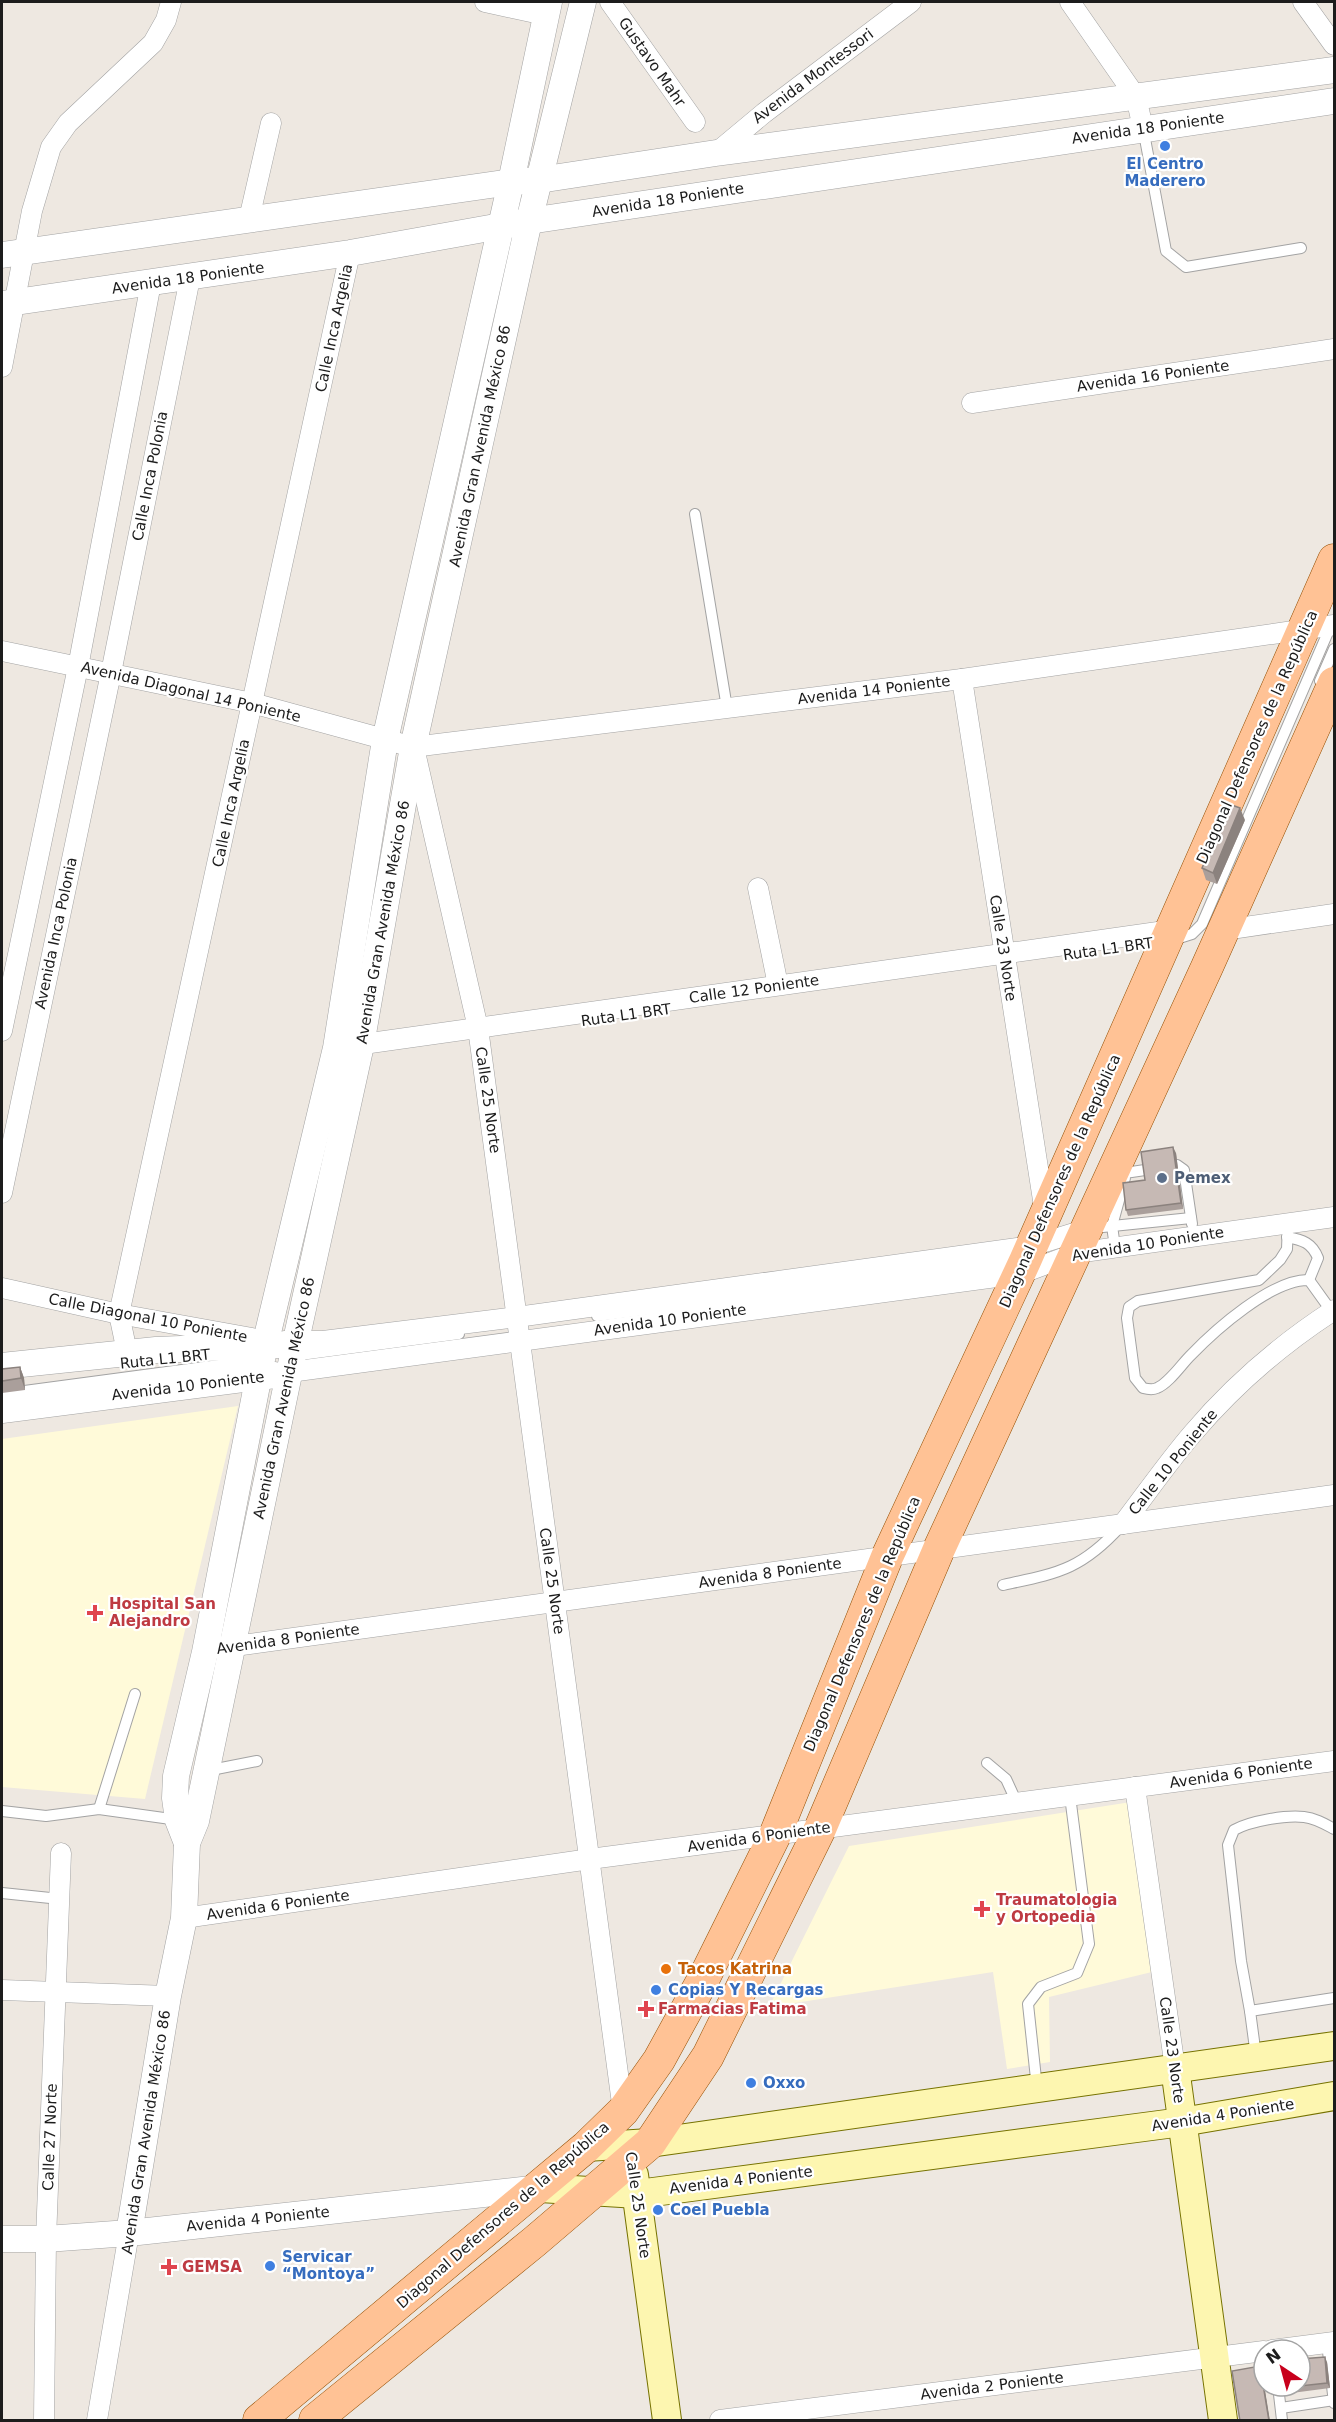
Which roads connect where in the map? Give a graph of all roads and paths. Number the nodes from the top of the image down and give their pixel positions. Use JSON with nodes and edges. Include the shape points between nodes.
{"nodes":[{"id":1,"x":171,"y":2,"type":"edge"},
{"id":2,"x":485,"y":2,"type":"edge"},
{"id":3,"x":583,"y":2,"type":"edge"},
{"id":4,"x":609,"y":2,"type":"edge"},
{"id":5,"x":911,"y":2,"type":"edge"},
{"id":6,"x":1070,"y":2,"type":"edge"},
{"id":7,"x":1303,"y":2,"type":"edge"},
{"id":8,"x":547,"y":8,"type":"edge"},
{"id":9,"x":1335,"y":45,"type":"edge"},
{"id":10,"x":1335,"y":70,"type":"edge"},
{"id":11,"x":1136,"y":97,"type":"junction"},
{"id":12,"x":1335,"y":100,"type":"edge"},
{"id":13,"x":695,"y":122,"type":"dead end"},
{"id":14,"x":271,"y":123,"type":"dead end"},
{"id":15,"x":1143,"y":128,"type":"junction"},
{"id":16,"x":716,"y":153,"type":"junction"},
{"id":17,"x":539,"y":180,"type":"junction"},
{"id":18,"x":512,"y":182,"type":"junction"},
{"id":19,"x":249,"y":219,"type":"junction"},
{"id":20,"x":529,"y":221,"type":"junction"},
{"id":21,"x":501,"y":227,"type":"junction"},
{"id":22,"x":1301,"y":248,"type":"dead end"},
{"id":23,"x":13,"y":253,"type":"edge"},
{"id":24,"x":350,"y":254,"type":"junction"},
{"id":25,"x":190,"y":278,"type":"junction"},
{"id":26,"x":151,"y":283,"type":"junction"},
{"id":27,"x":8,"y":303,"type":"edge"},
{"id":28,"x":1335,"y":349,"type":"edge"},
{"id":29,"x":2,"y":367,"type":"edge"},
{"id":30,"x":972,"y":403,"type":"dead end"},
{"id":31,"x":695,"y":514,"type":"dead end"},
{"id":32,"x":1335,"y":560,"type":"edge"},
{"id":33,"x":1326,"y":624,"type":"edge"},
{"id":34,"x":1335,"y":649,"type":"edge"},
{"id":35,"x":2,"y":651,"type":"edge"},
{"id":36,"x":78,"y":667,"type":"junction"},
{"id":37,"x":111,"y":673,"type":"junction"},
{"id":38,"x":962,"y":679,"type":"junction"},
{"id":39,"x":1325,"y":688,"type":"edge"},
{"id":40,"x":252,"y":703,"type":"junction"},
{"id":41,"x":727,"y":708,"type":"junction"},
{"id":42,"x":385,"y":740,"type":"junction"},
{"id":43,"x":413,"y":747,"type":"junction"},
{"id":44,"x":1282,"y":769,"type":"dead end"},
{"id":45,"x":758,"y":888,"type":"dead end"},
{"id":46,"x":1335,"y":914,"type":"edge"},
{"id":47,"x":1217,"y":931,"type":"junction"},
{"id":48,"x":1170,"y":935,"type":"junction"},
{"id":49,"x":1004,"y":958,"type":"junction"},
{"id":50,"x":1195,"y":966,"type":"dead end"},
{"id":51,"x":778,"y":986,"type":"junction"},
{"id":52,"x":2,"y":1031,"type":"edge"},
{"id":53,"x":478,"y":1032,"type":"junction"},
{"id":54,"x":352,"y":1050,"type":"junction"},
{"id":55,"x":1177,"y":1165,"type":"edge"},
{"id":56,"x":1145,"y":1170,"type":"edge"},
{"id":57,"x":1119,"y":1174,"type":"junction"},
{"id":58,"x":2,"y":1193,"type":"edge"},
{"id":59,"x":1045,"y":1216,"type":"junction"},
{"id":60,"x":1335,"y":1217,"type":"edge"},
{"id":61,"x":1193,"y":1227,"type":"junction"},
{"id":62,"x":1287,"y":1230,"type":"junction"},
{"id":63,"x":1087,"y":1235,"type":"junction"},
{"id":64,"x":1115,"y":1247,"type":"junction"},
{"id":65,"x":1026,"y":1260,"type":"junction"},
{"id":66,"x":1309,"y":1280,"type":"junction"},
{"id":67,"x":2,"y":1288,"type":"edge"},
{"id":68,"x":1333,"y":1311,"type":"edge"},
{"id":69,"x":119,"y":1314,"type":"junction"},
{"id":70,"x":518,"y":1327,"type":"junction"},
{"id":71,"x":127,"y":1352,"type":"junction"},
{"id":72,"x":276,"y":1353,"type":"junction"},
{"id":73,"x":2,"y":1366,"type":"edge"},
{"id":74,"x":2,"y":1376,"type":"edge"},
{"id":75,"x":2,"y":1394,"type":"edge"},
{"id":76,"x":2,"y":1410,"type":"edge"},
{"id":77,"x":1335,"y":1495,"type":"edge"},
{"id":78,"x":1123,"y":1524,"type":"junction"},
{"id":79,"x":939,"y":1549,"type":"junction"},
{"id":80,"x":886,"y":1557,"type":"junction"},
{"id":81,"x":1003,"y":1585,"type":"dead end"},
{"id":82,"x":555,"y":1602,"type":"junction"},
{"id":83,"x":232,"y":1646,"type":"junction"},
{"id":84,"x":206,"y":1652,"type":"junction"},
{"id":85,"x":135,"y":1694,"type":"dead end"},
{"id":86,"x":257,"y":1761,"type":"dead end"},
{"id":87,"x":1335,"y":1761,"type":"edge"},
{"id":88,"x":987,"y":1763,"type":"dead end"},
{"id":89,"x":206,"y":1771,"type":"junction"},
{"id":90,"x":1135,"y":1787,"type":"junction"},
{"id":91,"x":1070,"y":1796,"type":"junction"},
{"id":92,"x":1017,"y":1803,"type":"junction"},
{"id":93,"x":99,"y":1809,"type":"junction"},
{"id":94,"x":2,"y":1811,"type":"edge"},
{"id":95,"x":187,"y":1828,"type":"junction"},
{"id":96,"x":820,"y":1829,"type":"junction"},
{"id":97,"x":1335,"y":1829,"type":"edge"},
{"id":98,"x":774,"y":1835,"type":"junction"},
{"id":99,"x":61,"y":1853,"type":"dead end"},
{"id":100,"x":590,"y":1859,"type":"junction"},
{"id":101,"x":2,"y":1893,"type":"edge"},
{"id":102,"x":60,"y":1899,"type":"junction"},
{"id":103,"x":184,"y":1918,"type":"junction"},
{"id":104,"x":2,"y":1990,"type":"edge"},
{"id":105,"x":55,"y":1991,"type":"junction"},
{"id":106,"x":168,"y":1996,"type":"junction"},
{"id":107,"x":1335,"y":1998,"type":"edge"},
{"id":108,"x":1250,"y":2011,"type":"junction"},
{"id":109,"x":1335,"y":2046,"type":"edge"},
{"id":110,"x":1257,"y":2057,"type":"junction"},
{"id":111,"x":1174,"y":2068,"type":"junction"},
{"id":112,"x":1037,"y":2088,"type":"junction"},
{"id":113,"x":1335,"y":2096,"type":"edge"},
{"id":114,"x":623,"y":2111,"type":"junction"},
{"id":115,"x":1182,"y":2122,"type":"junction"},
{"id":116,"x":586,"y":2146,"type":"junction"},
{"id":117,"x":637,"y":2149,"type":"junction"},
{"id":118,"x":540,"y":2188,"type":"junction"},
{"id":119,"x":593,"y":2192,"type":"junction"},
{"id":120,"x":638,"y":2194,"type":"junction"},
{"id":121,"x":129,"y":2233,"type":"junction"},
{"id":122,"x":2,"y":2239,"type":"edge"},
{"id":123,"x":46,"y":2240,"type":"junction"},
{"id":124,"x":1331,"y":2342,"type":"edge"},
{"id":125,"x":1312,"y":2345,"type":"edge"},
{"id":126,"x":1252,"y":2356,"type":"edge"},
{"id":127,"x":1220,"y":2369,"type":"junction"},
{"id":128,"x":1280,"y":2398,"type":"edge"},
{"id":129,"x":1334,"y":2402,"type":"edge"},
{"id":130,"x":1281,"y":2408,"type":"junction"},
{"id":131,"x":44,"y":2421,"type":"edge"},
{"id":132,"x":97,"y":2421,"type":"edge"},
{"id":133,"x":260,"y":2421,"type":"edge"},
{"id":134,"x":315,"y":2421,"type":"edge"},
{"id":135,"x":667,"y":2421,"type":"edge"},
{"id":136,"x":720,"y":2421,"type":"edge"},
{"id":137,"x":1223,"y":2421,"type":"edge"},
{"id":138,"x":1282,"y":2421,"type":"edge"}],
"edges":[{"from":1,"to":23,"type":"street","via":[[153,43],[68,123],[51,147],[32,211]]},
{"from":2,"to":8,"type":"street"},
{"from":3,"to":17,"type":"street","name":"Avenida Gran Avenida México 86"},
{"from":4,"to":13,"type":"street","name":"Gustavo Mahr"},
{"from":5,"to":16,"type":"street","name":"Avenida Montessori"},
{"from":6,"to":11,"type":"street"},
{"from":7,"to":9,"type":"street"},
{"from":8,"to":18,"type":"street","name":"Avenida Gran Avenida México 86"},
{"from":10,"to":11,"type":"street"},
{"from":11,"to":15,"type":"street"},
{"from":11,"to":16,"type":"street"},
{"from":12,"to":15,"type":"street","name":"Avenida 18 Poniente"},
{"from":14,"to":19,"type":"street"},
{"from":15,"to":20,"type":"street","name":"Avenida 18 Poniente"},
{"from":15,"to":22,"type":"lane","via":[[1166,251],[1186,267]]},
{"from":16,"to":17,"type":"street"},
{"from":17,"to":18,"type":"street"},
{"from":17,"to":20,"type":"street","name":"Avenida Gran Avenida México 86"},
{"from":18,"to":19,"type":"street"},
{"from":18,"to":21,"type":"street","name":"Avenida Gran Avenida México 86"},
{"from":19,"to":23,"type":"street"},
{"from":20,"to":21,"type":"street","name":"Avenida 18 Poniente"},
{"from":20,"to":43,"type":"street","name":"Avenida Gran Avenida México 86"},
{"from":21,"to":24,"type":"street","name":"Avenida 18 Poniente"},
{"from":21,"to":42,"type":"street","name":"Avenida Gran Avenida México 86"},
{"from":23,"to":27,"type":"street"},
{"from":24,"to":25,"type":"street","name":"Avenida 18 Poniente"},
{"from":24,"to":40,"type":"street","name":"Calle Inca Argelia"},
{"from":25,"to":26,"type":"street","name":"Avenida 18 Poniente"},
{"from":25,"to":37,"type":"street","name":"Calle Inca Polonia"},
{"from":26,"to":27,"type":"street","name":"Avenida 18 Poniente"},
{"from":26,"to":36,"type":"street"},
{"from":27,"to":29,"type":"street"},
{"from":28,"to":30,"type":"street","name":"Avenida 16 Poniente"},
{"from":31,"to":41,"type":"lane"},
{"from":32,"to":33,"type":"main road","name":"Diagonal Defensores de la República"},
{"from":33,"to":38,"type":"street","name":"Avenida 14 Poniente"},
{"from":33,"to":48,"type":"main road","name":"Diagonal Defensores de la República"},
{"from":34,"to":39,"type":"lane"},
{"from":35,"to":36,"type":"street","name":"Avenida Diagonal 14 Poniente"},
{"from":36,"to":37,"type":"street","name":"Avenida Diagonal 14 Poniente"},
{"from":36,"to":52,"type":"street"},
{"from":37,"to":40,"type":"street","name":"Avenida Diagonal 14 Poniente"},
{"from":37,"to":58,"type":"street","name":"Avenida Inca Polonia"},
{"from":38,"to":41,"type":"street","name":"Avenida 14 Poniente"},
{"from":38,"to":49,"type":"street","name":"Calle 23 Norte"},
{"from":39,"to":47,"type":"main road"},
{"from":40,"to":42,"type":"street","name":"Avenida Diagonal 14 Poniente"},
{"from":40,"to":69,"type":"street","name":"Calle Inca Argelia"},
{"from":41,"to":43,"type":"street","name":"Avenida 14 Poniente"},
{"from":42,"to":43,"type":"street","name":"Avenida Diagonal 14 Poniente"},
{"from":42,"to":54,"type":"street","name":"Avenida Gran Avenida México 86"},
{"from":43,"to":53,"type":"street","name":"Calle 25 Norte"},
{"from":43,"to":54,"type":"street","name":"Avenida Gran Avenida México 86"},
{"from":44,"to":47,"type":"lane"},
{"from":45,"to":51,"type":"street"},
{"from":46,"to":47,"type":"street"},
{"from":47,"to":57,"type":"main road"},
{"from":48,"to":49,"type":"street","name":"Calle 12 Poniente"},
{"from":48,"to":59,"type":"main road","name":"Diagonal Defensores de la República"},
{"from":49,"to":51,"type":"street","name":"Calle 12 Poniente"},
{"from":49,"to":53,"type":"lane","name":"Ruta L1 BRT"},
{"from":49,"to":59,"type":"street","name":"Calle 23 Norte"},
{"from":50,"to":63,"type":"lane","via":[[1089,1206]]},
{"from":51,"to":53,"type":"street","name":"Calle 12 Poniente"},
{"from":53,"to":54,"type":"street","name":"Calle 12 Poniente"},
{"from":53,"to":70,"type":"street","name":"Calle 25 Norte"},
{"from":54,"to":72,"type":"street","name":"Avenida Gran Avenida México 86"},
{"from":55,"to":61,"type":"lane","via":[[1184,1170]]},
{"from":56,"to":57,"type":"lane"},
{"from":57,"to":63,"type":"main road"},
{"from":59,"to":65,"type":"main road","name":"Diagonal Defensores de la República"},
{"from":60,"to":62,"type":"street","name":"Avenida 10 Poniente"},
{"from":61,"to":62,"type":"street","name":"Avenida 10 Poniente"},
{"from":61,"to":63,"type":"lane"},
{"from":61,"to":64,"type":"street","name":"Avenida 10 Poniente"},
{"from":62,"to":66,"type":"lane","via":[[1314,1249],[1318,1258]]},
{"from":62,"to":66,"type":"lane","via":[[1287,1249],[1259,1280],[1138,1301],[1129,1307],[1126,1318],[1135,1378],[1143,1389],[1156,1389],[1237,1313],[1284,1285]]},
{"from":63,"to":64,"type":"street","name":"Avenida 10 Poniente"},
{"from":63,"to":64,"type":"lane"},
{"from":63,"to":65,"type":"street","name":"Avenida 10 Poniente"},
{"from":63,"to":65,"type":"street","name":"Avenida 10 Poniente"},
{"from":63,"to":79,"type":"main road"},
{"from":65,"to":70,"type":"street","name":"Avenida 10 Poniente"},
{"from":65,"to":70,"type":"street","name":"Avenida 10 Poniente"},
{"from":65,"to":80,"type":"main road","name":"Diagonal Defensores de la República"},
{"from":66,"to":68,"type":"lane"},
{"from":67,"to":69,"type":"street","name":"Calle Diagonal 10 Poniente"},
{"from":68,"to":78,"type":"street","name":"Calle 10 Poniente","via":[[1244,1380],[1193,1432]]},
{"from":69,"to":71,"type":"street","name":"Calle Inca Argelia"},
{"from":69,"to":72,"type":"street","name":"Calle Diagonal 10 Poniente","via":[[238,1337]]},
{"from":70,"to":72,"type":"street","name":"Avenida 10 Poniente"},
{"from":70,"to":72,"type":"street","name":"Avenida 10 Poniente","via":[[323,1341]]},
{"from":70,"to":82,"type":"street","name":"Calle 25 Norte"},
{"from":71,"to":72,"type":"street","name":"Avenida 10 Poniente"},
{"from":71,"to":73,"type":"street","name":"Avenida 10 Poniente"},
{"from":72,"to":74,"type":"lane","name":"Ruta L1 BRT"},
{"from":72,"to":75,"type":"lane","name":"Ruta L1 BRT"},
{"from":72,"to":76,"type":"street","name":"Avenida 10 Poniente"},
{"from":72,"to":83,"type":"street","name":"Avenida Gran Avenida México 86"},
{"from":72,"to":84,"type":"street","name":"Avenida Gran Avenida México 86"},
{"from":77,"to":78,"type":"street","name":"Avenida 8 Poniente"},
{"from":78,"to":79,"type":"street","name":"Avenida 8 Poniente"},
{"from":78,"to":81,"type":"lane","via":[[1105,1544],[1072,1567]]},
{"from":79,"to":80,"type":"street","name":"Avenida 8 Poniente"},
{"from":79,"to":96,"type":"main road"},
{"from":80,"to":82,"type":"street","name":"Avenida 8 Poniente"},
{"from":80,"to":98,"type":"main road","name":"Diagonal Defensores de la República"},
{"from":82,"to":83,"type":"street","name":"Avenida 8 Poniente"},
{"from":82,"to":100,"type":"street","name":"Calle 25 Norte"},
{"from":83,"to":84,"type":"street","name":"Avenida 8 Poniente"},
{"from":83,"to":89,"type":"street","name":"Avenida Gran Avenida México 86"},
{"from":84,"to":95,"type":"street","name":"Avenida Gran Avenida México 86","via":[[176,1776],[175,1798]]},
{"from":85,"to":93,"type":"lane"},
{"from":86,"to":89,"type":"lane"},
{"from":87,"to":90,"type":"street","name":"Avenida 6 Poniente"},
{"from":88,"to":92,"type":"lane","via":[[1006,1779]]},
{"from":89,"to":95,"type":"street","name":"Avenida Gran Avenida México 86"},
{"from":90,"to":91,"type":"street","name":"Avenida 6 Poniente"},
{"from":90,"to":111,"type":"street","name":"Calle 23 Norte"},
{"from":91,"to":92,"type":"street","name":"Avenida 6 Poniente"},
{"from":91,"to":112,"type":"lane","via":[[1089,1944],[1077,1973],[1041,1987],[1028,2004]]},
{"from":92,"to":96,"type":"street","name":"Avenida 6 Poniente"},
{"from":93,"to":94,"type":"lane","via":[[46,1816]]},
{"from":93,"to":95,"type":"lane"},
{"from":95,"to":103,"type":"street","name":"Avenida Gran Avenida México 86"},
{"from":96,"to":98,"type":"street","name":"Avenida 6 Poniente"},
{"from":96,"to":117,"type":"main road","via":[[708,2056]]},
{"from":97,"to":108,"type":"lane","via":[[1303,1817],[1242,1826],[1230,1836],[1238,1938]]},
{"from":98,"to":100,"type":"street","name":"Avenida 6 Poniente"},
{"from":98,"to":114,"type":"main road","name":"Diagonal Defensores de la República","via":[[705,1976],[659,2060]]},
{"from":99,"to":102,"type":"street","name":"Calle 27 Norte"},
{"from":100,"to":103,"type":"street","name":"Avenida 6 Poniente"},
{"from":100,"to":114,"type":"street","name":"Calle 25 Norte"},
{"from":101,"to":102,"type":"lane"},
{"from":102,"to":105,"type":"street","name":"Calle 27 Norte"},
{"from":103,"to":106,"type":"street","name":"Avenida Gran Avenida México 86"},
{"from":104,"to":105,"type":"street"},
{"from":105,"to":106,"type":"street"},
{"from":105,"to":123,"type":"street","name":"Calle 27 Norte"},
{"from":106,"to":121,"type":"street","name":"Avenida Gran Avenida México 86"},
{"from":107,"to":108,"type":"lane"},
{"from":108,"to":110,"type":"lane"},
{"from":109,"to":110,"type":"main road"},
{"from":110,"to":111,"type":"main road"},
{"from":111,"to":112,"type":"main road"},
{"from":111,"to":115,"type":"main road","name":"Calle 23 Norte"},
{"from":112,"to":117,"type":"main road"},
{"from":113,"to":115,"type":"main road","name":"Avenida 4 Poniente"},
{"from":114,"to":116,"type":"main road","name":"Diagonal Defensores de la República"},
{"from":114,"to":117,"type":"main road","name":"Calle 25 Norte"},
{"from":115,"to":120,"type":"main road","name":"Avenida 4 Poniente"},
{"from":115,"to":127,"type":"main road","name":"Calle 23 Norte"},
{"from":116,"to":117,"type":"main road"},
{"from":116,"to":118,"type":"main road","name":"Diagonal Defensores de la República"},
{"from":117,"to":119,"type":"main road"},
{"from":117,"to":120,"type":"main road","name":"Calle 25 Norte"},
{"from":118,"to":119,"type":"main road","name":"Avenida 4 Poniente"},
{"from":118,"to":121,"type":"street","name":"Avenida 4 Poniente"},
{"from":118,"to":133,"type":"main road","name":"Diagonal Defensores de la República"},
{"from":119,"to":120,"type":"main road","name":"Avenida 4 Poniente"},
{"from":119,"to":134,"type":"main road"},
{"from":120,"to":135,"type":"main road","name":"Calle 25 Norte"},
{"from":121,"to":123,"type":"street","name":"Avenida 4 Poniente"},
{"from":121,"to":132,"type":"street","name":"Avenida Gran Avenida México 86"},
{"from":122,"to":123,"type":"street","name":"Avenida 4 Poniente"},
{"from":123,"to":131,"type":"street","name":"Calle 27 Norte"},
{"from":124,"to":125,"type":"street"},
{"from":124,"to":129,"type":"lane"},
{"from":126,"to":127,"type":"street","name":"Avenida 2 Poniente"},
{"from":127,"to":136,"type":"street","name":"Avenida 2 Poniente"},
{"from":127,"to":137,"type":"main road","name":"Calle 23 Norte"},
{"from":128,"to":130,"type":"lane"},
{"from":129,"to":130,"type":"lane"},
{"from":130,"to":138,"type":"lane"}]}
